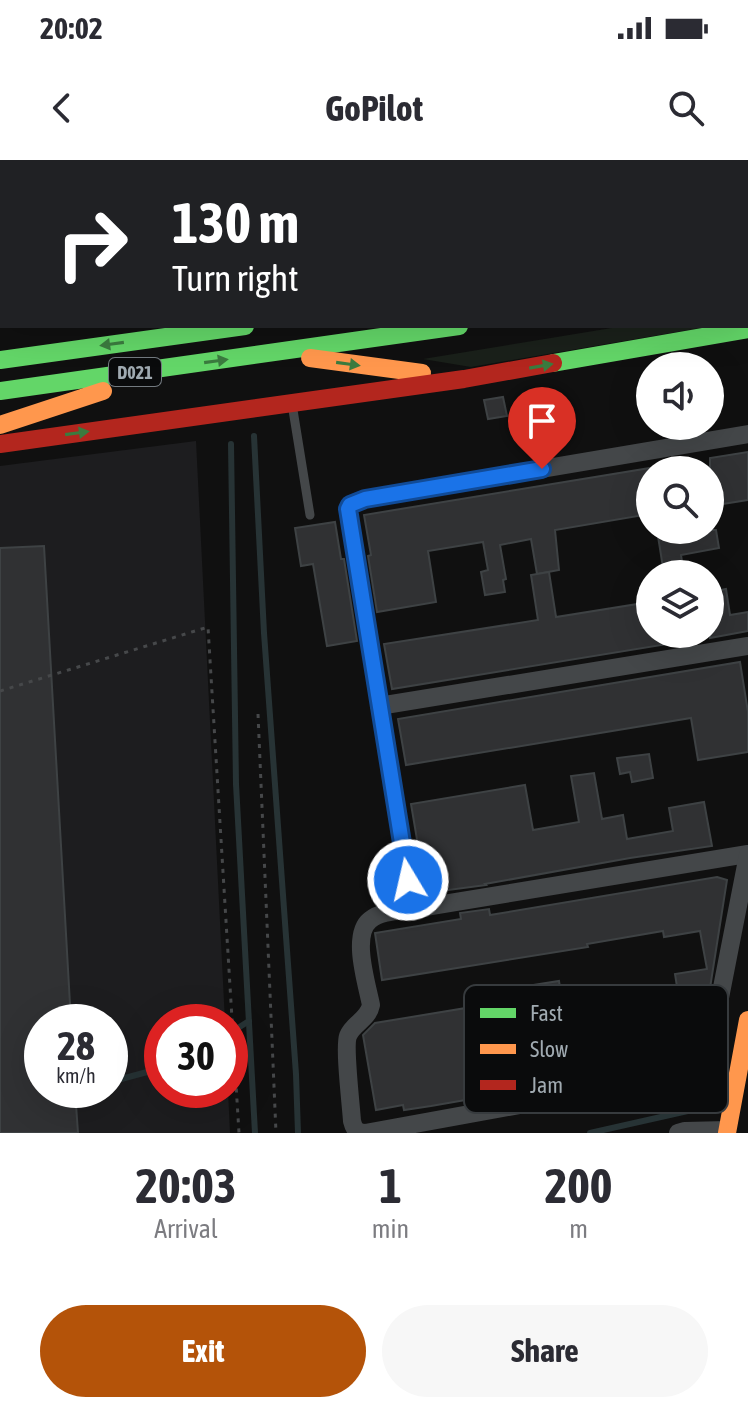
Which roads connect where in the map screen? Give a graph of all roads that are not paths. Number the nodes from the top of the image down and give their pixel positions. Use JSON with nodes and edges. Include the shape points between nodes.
{"nodes":[{"id":1,"x":231,"y":328,"type":"edge"},
{"id":2,"x":445,"y":328,"type":"edge"},
{"id":3,"x":748,"y":329,"type":"edge"},
{"id":4,"x":271,"y":353,"type":"junction"},
{"id":5,"x":0,"y":360,"type":"edge"},
{"id":6,"x":181,"y":366,"type":"junction"},
{"id":7,"x":464,"y":379,"type":"junction"},
{"id":8,"x":0,"y":391,"type":"edge"},
{"id":9,"x":291,"y":403,"type":"junction"},
{"id":10,"x":0,"y":425,"type":"edge"},
{"id":11,"x":748,"y":434,"type":"edge"},
{"id":12,"x":0,"y":444,"type":"edge"},
{"id":13,"x":310,"y":515,"type":"dead end"},
{"id":14,"x":748,"y":646,"type":"edge"},
{"id":15,"x":379,"y":706,"type":"junction"},
{"id":16,"x":748,"y":854,"type":"edge"},
{"id":17,"x":413,"y":909,"type":"junction"},
{"id":18,"x":722,"y":985,"type":"edge"},
{"id":19,"x":748,"y":1020,"type":"edge"},
{"id":20,"x":475,"y":1113,"type":"edge"},
{"id":21,"x":727,"y":1130,"type":"edge"},
{"id":22,"x":683,"y":1132,"type":"edge"},
{"id":23,"x":365,"y":1133,"type":"edge"},
{"id":24,"x":365,"y":1133,"type":"edge"}],
"edges":[{"from":1,"to":5,"type":"main road","number":"D021","one_way":true},
{"from":2,"to":4,"type":"main road","number":"D021"},
{"from":7,"to":3,"type":"main road","one_way":true},
{"from":6,"to":4,"type":"main road","number":"D021","one_way":true},
{"from":4,"to":7,"type":"main road","one_way":true},
{"from":6,"to":8,"type":"main road","number":"D021"},
{"from":6,"to":10,"type":"main road"},
{"from":7,"to":9,"type":"main road"},
{"from":12,"to":9,"type":"main road","one_way":true},
{"from":9,"to":13,"type":"lane"},
{"from":11,"to":15,"type":"street","via":[[350,505]]},
{"from":14,"to":15,"type":"street"},
{"from":15,"to":17,"type":"street"},
{"from":16,"to":17,"type":"street"},
{"from":16,"to":18,"type":"street"},
{"from":17,"to":24,"type":"street","via":[[382,914],[362,928],[371,1005],[347,1043],[352,1121],[358,1132]]},
{"from":19,"to":21,"type":"main road"},
{"from":20,"to":23,"type":"street"},
{"from":21,"to":22,"type":"street"}]}
